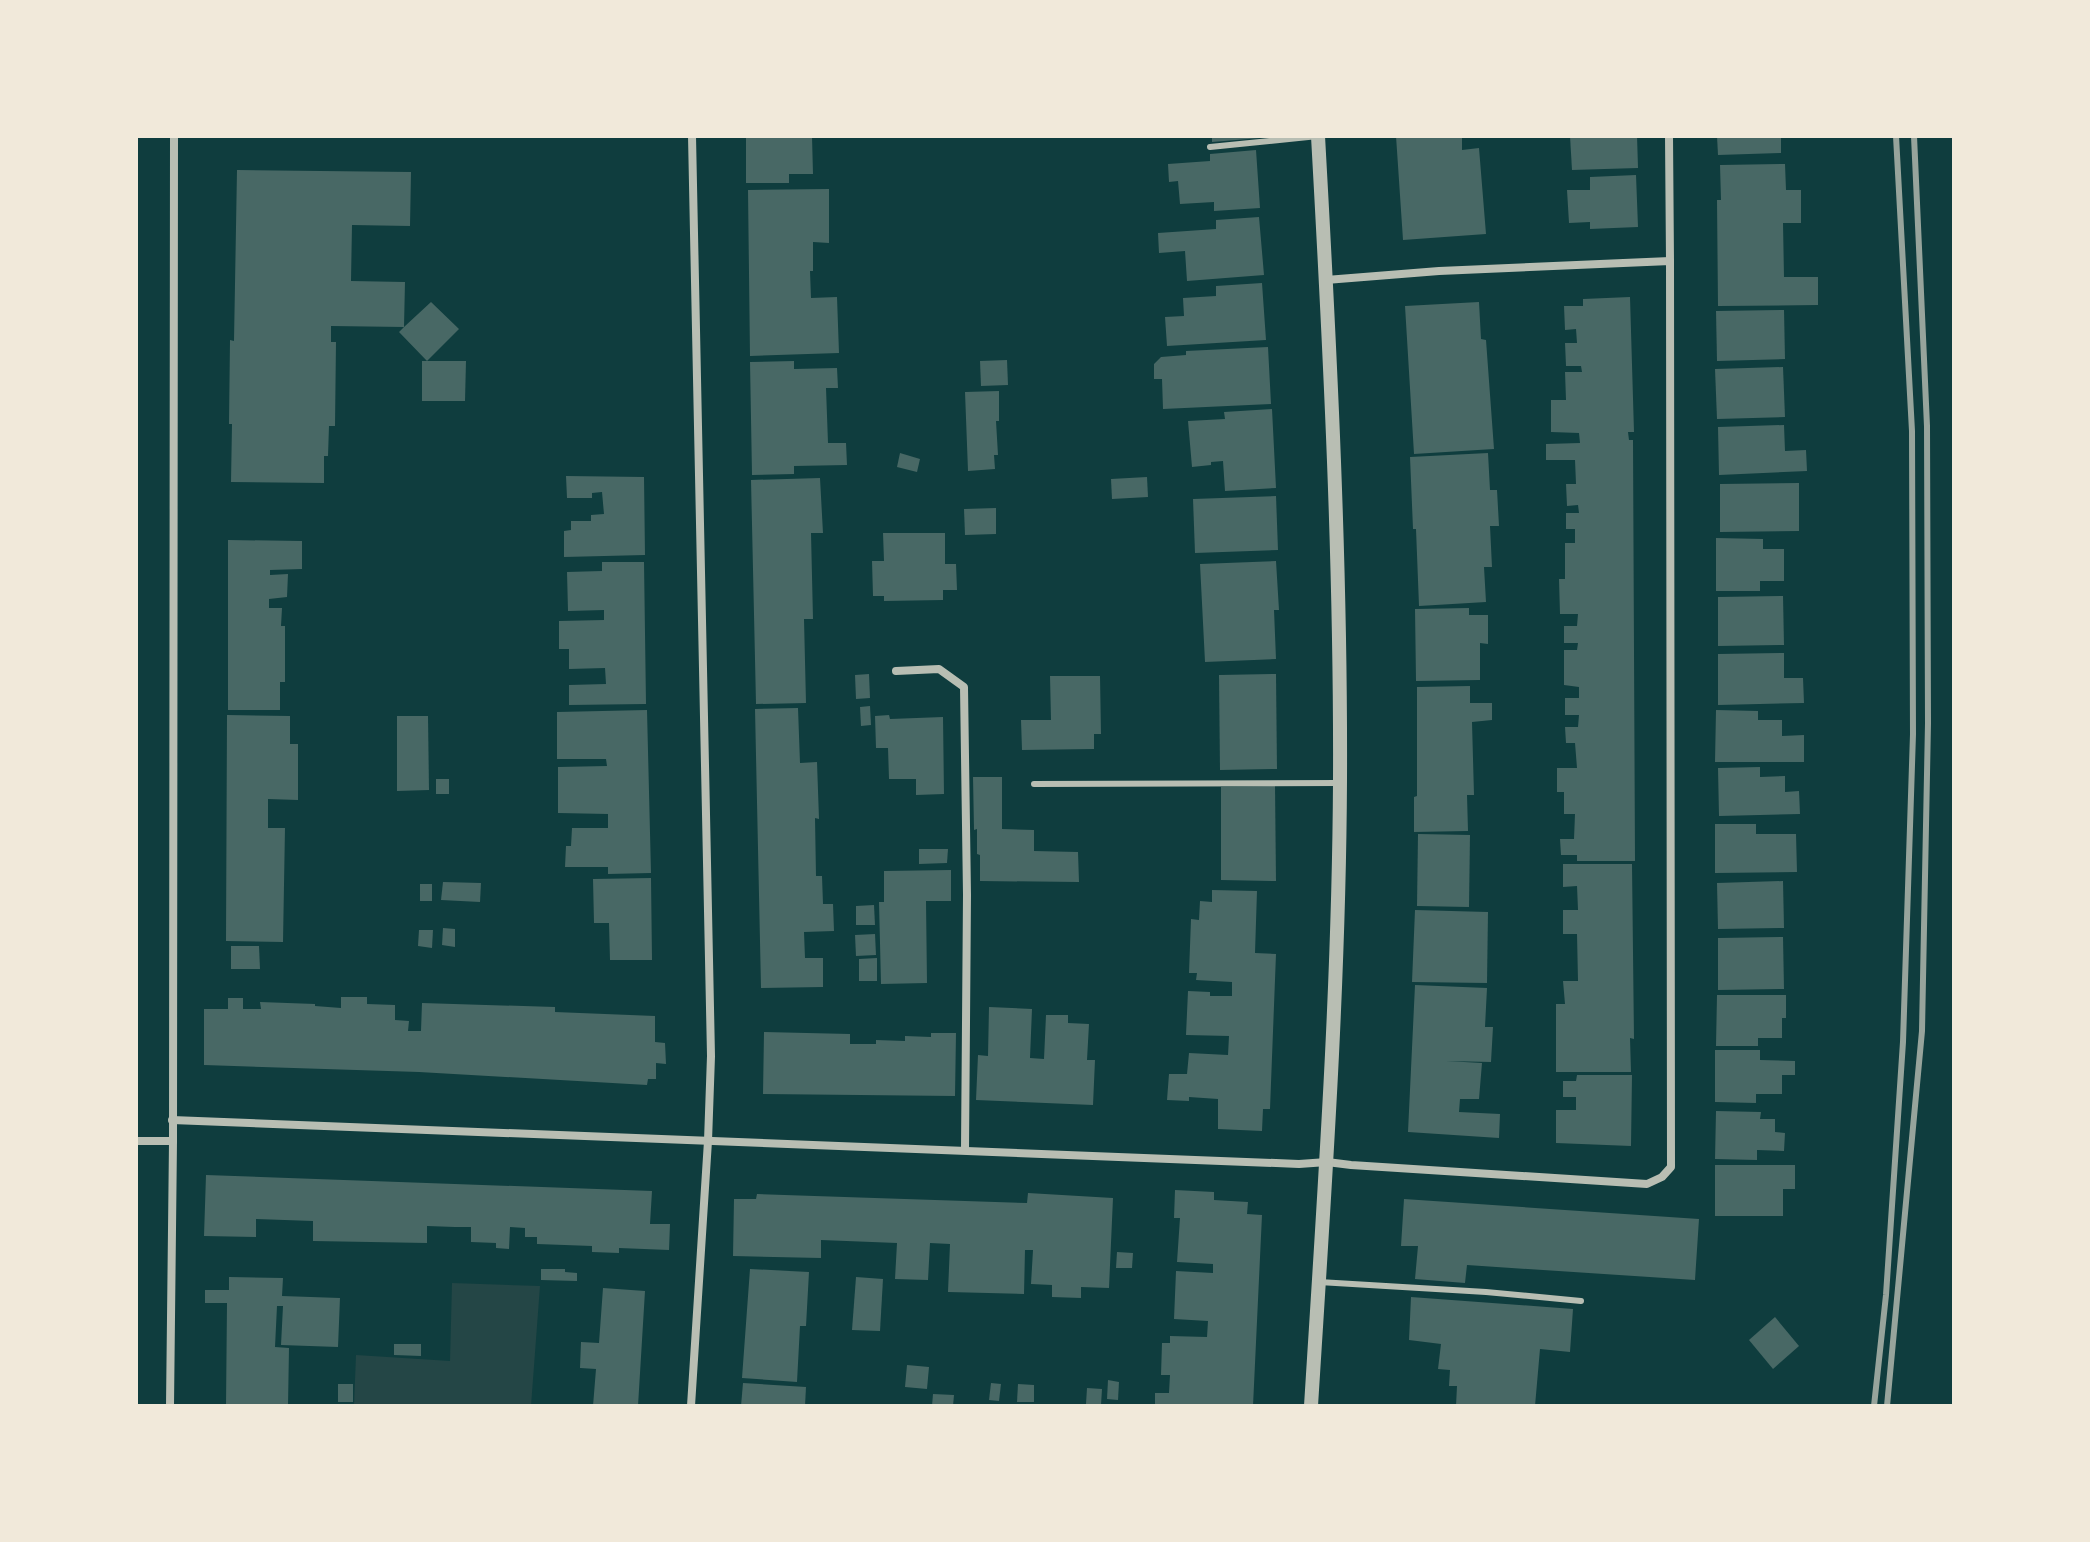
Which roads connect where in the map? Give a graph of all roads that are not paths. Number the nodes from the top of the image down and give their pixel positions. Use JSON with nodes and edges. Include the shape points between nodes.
{"nodes":[{"id":1,"x":174,"y":136,"type":"edge"},
{"id":2,"x":692,"y":136,"type":"edge"},
{"id":3,"x":1318,"y":136,"type":"edge"},
{"id":4,"x":1669,"y":136,"type":"edge"},
{"id":5,"x":1210,"y":147,"type":"dead end"},
{"id":6,"x":1670,"y":261,"type":"junction"},
{"id":7,"x":1326,"y":280,"type":"junction"},
{"id":8,"x":896,"y":671,"type":"dead end"},
{"id":9,"x":1340,"y":783,"type":"junction"},
{"id":10,"x":1034,"y":784,"type":"dead end"},
{"id":11,"x":172,"y":1120,"type":"junction"},
{"id":12,"x":136,"y":1141,"type":"edge"},
{"id":13,"x":173,"y":1141,"type":"junction"},
{"id":14,"x":708,"y":1141,"type":"junction"},
{"id":15,"x":965,"y":1150,"type":"junction"},
{"id":16,"x":1327,"y":1162,"type":"junction"},
{"id":17,"x":1319,"y":1282,"type":"junction"},
{"id":18,"x":1581,"y":1301,"type":"dead end"},
{"id":19,"x":170,"y":1406,"type":"edge"},
{"id":20,"x":691,"y":1406,"type":"edge"},
{"id":21,"x":1311,"y":1406,"type":"edge"}],
"edges":[{"from":1,"to":11,"type":"street"},
{"from":2,"to":14,"type":"street","via":[[710,1000]]},
{"from":3,"to":5,"type":"lane"},
{"from":3,"to":7,"type":"street"},
{"from":4,"to":6,"type":"street"},
{"from":6,"to":7,"type":"street"},
{"from":6,"to":16,"type":"street","via":[[1671,1167],[1647,1184]]},
{"from":7,"to":9,"type":"street","via":[[1337,522]]},
{"from":8,"to":15,"type":"street","via":[[939,669],[964,687]]},
{"from":9,"to":10,"type":"lane"},
{"from":9,"to":16,"type":"street"},
{"from":11,"to":13,"type":"street"},
{"from":11,"to":14,"type":"street"},
{"from":12,"to":13,"type":"street"},
{"from":13,"to":19,"type":"street"},
{"from":14,"to":15,"type":"street"},
{"from":14,"to":20,"type":"street"},
{"from":15,"to":16,"type":"street"},
{"from":16,"to":17,"type":"street"},
{"from":17,"to":18,"type":"lane"},
{"from":17,"to":21,"type":"street"}]}
